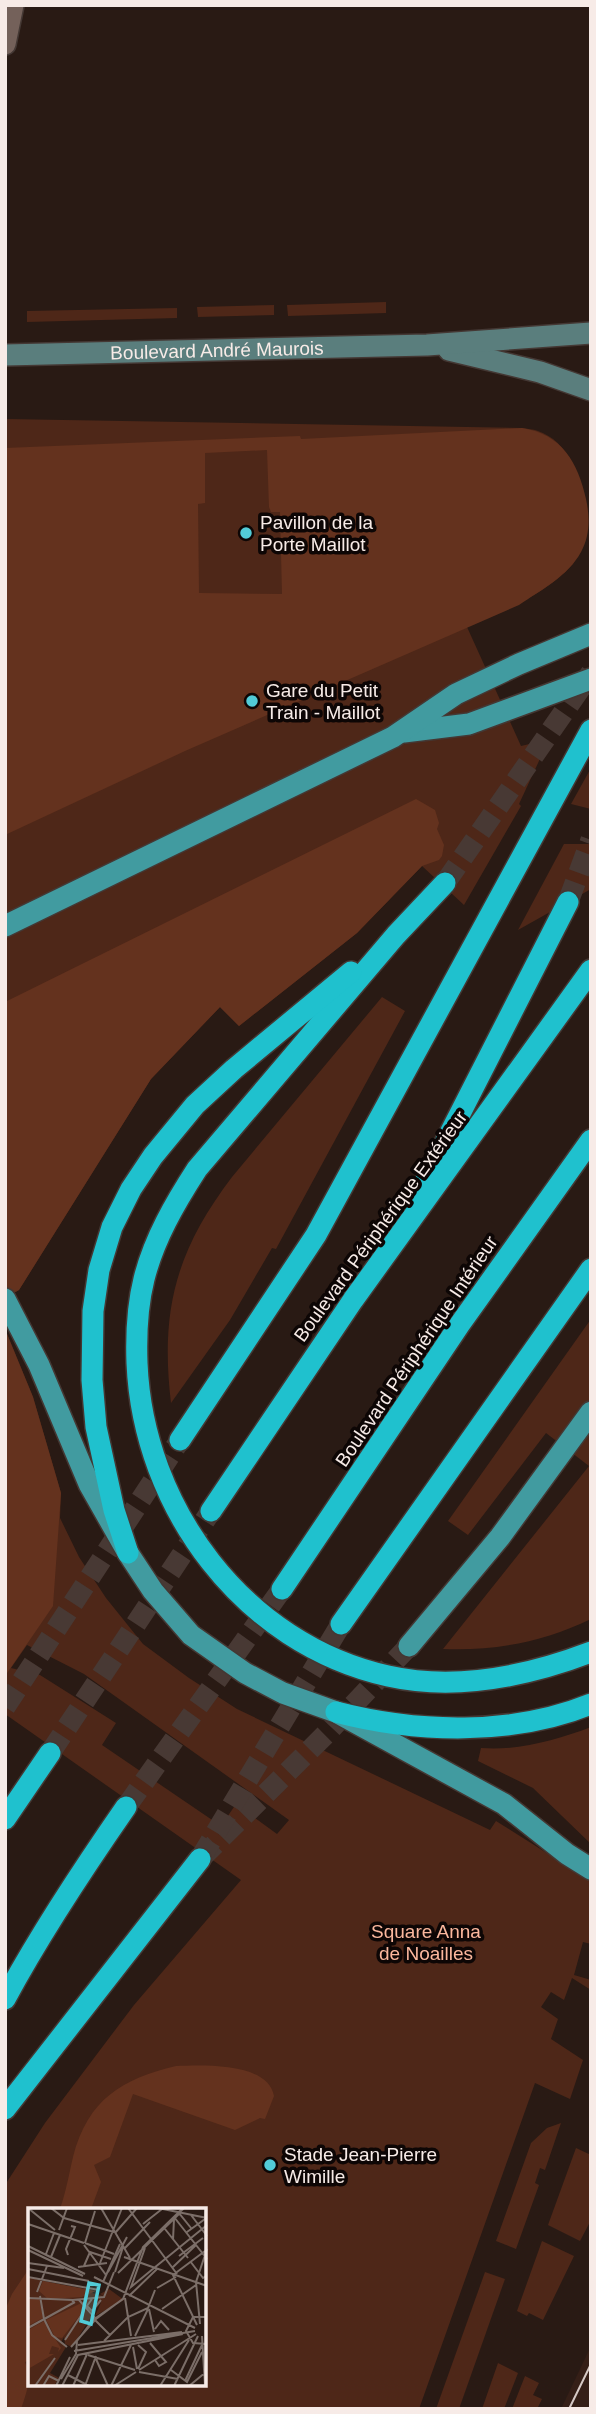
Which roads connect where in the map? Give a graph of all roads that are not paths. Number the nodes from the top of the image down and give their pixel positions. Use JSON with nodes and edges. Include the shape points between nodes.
{"nodes":[{"id":1,"x":12,"y":5,"type":"edge"},
{"id":2,"x":5,"y":44,"type":"edge"},
{"id":3,"x":591,"y":333,"type":"edge"},
{"id":4,"x":427,"y":345,"type":"junction"},
{"id":5,"x":5,"y":355,"type":"edge"},
{"id":6,"x":591,"y":390,"type":"edge"},
{"id":7,"x":591,"y":634,"type":"edge"},
{"id":8,"x":591,"y":679,"type":"edge"},
{"id":9,"x":591,"y":730,"type":"edge"},
{"id":10,"x":399,"y":733,"type":"junction"},
{"id":11,"x":445,"y":883,"type":"tunnel mouth"},
{"id":12,"x":568,"y":902,"type":"tunnel mouth"},
{"id":13,"x":5,"y":926,"type":"edge"},
{"id":14,"x":396,"y":935,"type":"junction"},
{"id":15,"x":591,"y":970,"type":"edge"},
{"id":16,"x":591,"y":1140,"type":"edge"},
{"id":17,"x":389,"y":1253,"type":"junction"},
{"id":18,"x":591,"y":1269,"type":"edge"},
{"id":19,"x":5,"y":1298,"type":"edge"},
{"id":20,"x":591,"y":1412,"type":"edge"},
{"id":21,"x":180,"y":1440,"type":"tunnel mouth"},
{"id":22,"x":211,"y":1511,"type":"tunnel mouth"},
{"id":23,"x":128,"y":1553,"type":"junction"},
{"id":24,"x":282,"y":1589,"type":"tunnel mouth"},
{"id":25,"x":341,"y":1624,"type":"tunnel mouth"},
{"id":26,"x":409,"y":1646,"type":"tunnel mouth"},
{"id":27,"x":591,"y":1652,"type":"edge"},
{"id":28,"x":591,"y":1704,"type":"edge"},
{"id":29,"x":336,"y":1712,"type":"junction"},
{"id":30,"x":50,"y":1753,"type":"tunnel mouth"},
{"id":31,"x":126,"y":1807,"type":"tunnel mouth"},
{"id":32,"x":5,"y":1819,"type":"edge"},
{"id":33,"x":200,"y":1858,"type":"dead end"},
{"id":34,"x":591,"y":1869,"type":"edge"},
{"id":35,"x":5,"y":1999,"type":"edge"},
{"id":36,"x":5,"y":2109,"type":"edge"}],
"edges":[{"from":1,"to":2,"type":"street"},
{"from":3,"to":4,"type":"main road","name":"Boulevard André Maurois"},
{"from":4,"to":5,"type":"main road","name":"Boulevard André Maurois"},
{"from":4,"to":6,"type":"main road","name":"Boulevard André Maurois","via":[[540,372]]},
{"from":7,"to":10,"type":"main road","via":[[456,694]]},
{"from":8,"to":10,"type":"main road","via":[[469,724]]},
{"from":9,"to":21,"type":"highway","via":[[316,1235]]},
{"from":10,"to":13,"type":"main road"},
{"from":11,"to":14,"type":"highway"},
{"from":12,"to":17,"type":"highway"},
{"from":14,"to":23,"type":"highway","via":[[195,1105],[153,1156],[112,1227],[93,1311],[92,1380],[99,1440]]},
{"from":14,"to":27,"type":"highway","via":[[197,1169],[176,1201],[160,1233],[139,1303],[136,1332],[145,1431],[180,1515],[214,1566],[253,1608],[305,1646],[388,1676],[450,1682],[519,1675]]},
{"from":15,"to":17,"type":"highway","name":"Boulevard Périphérique Extérieur"},
{"from":16,"to":24,"type":"highway","name":"Boulevard Périphérique Intérieur","via":[[460,1324]]},
{"from":17,"to":22,"type":"highway","name":"Boulevard Périphérique Extérieur"},
{"from":18,"to":25,"type":"highway"},
{"from":19,"to":23,"type":"main road","via":[[89,1484]]},
{"from":20,"to":26,"type":"main road","via":[[500,1537]]},
{"from":23,"to":29,"type":"main road","via":[[191,1635],[245,1673]]},
{"from":28,"to":29,"type":"highway","via":[[526,1722],[436,1728]]},
{"from":29,"to":34,"type":"main road","via":[[504,1804]]},
{"from":30,"to":32,"type":"highway"},
{"from":31,"to":35,"type":"highway","via":[[75,1881]]},
{"from":33,"to":36,"type":"highway"}]}
